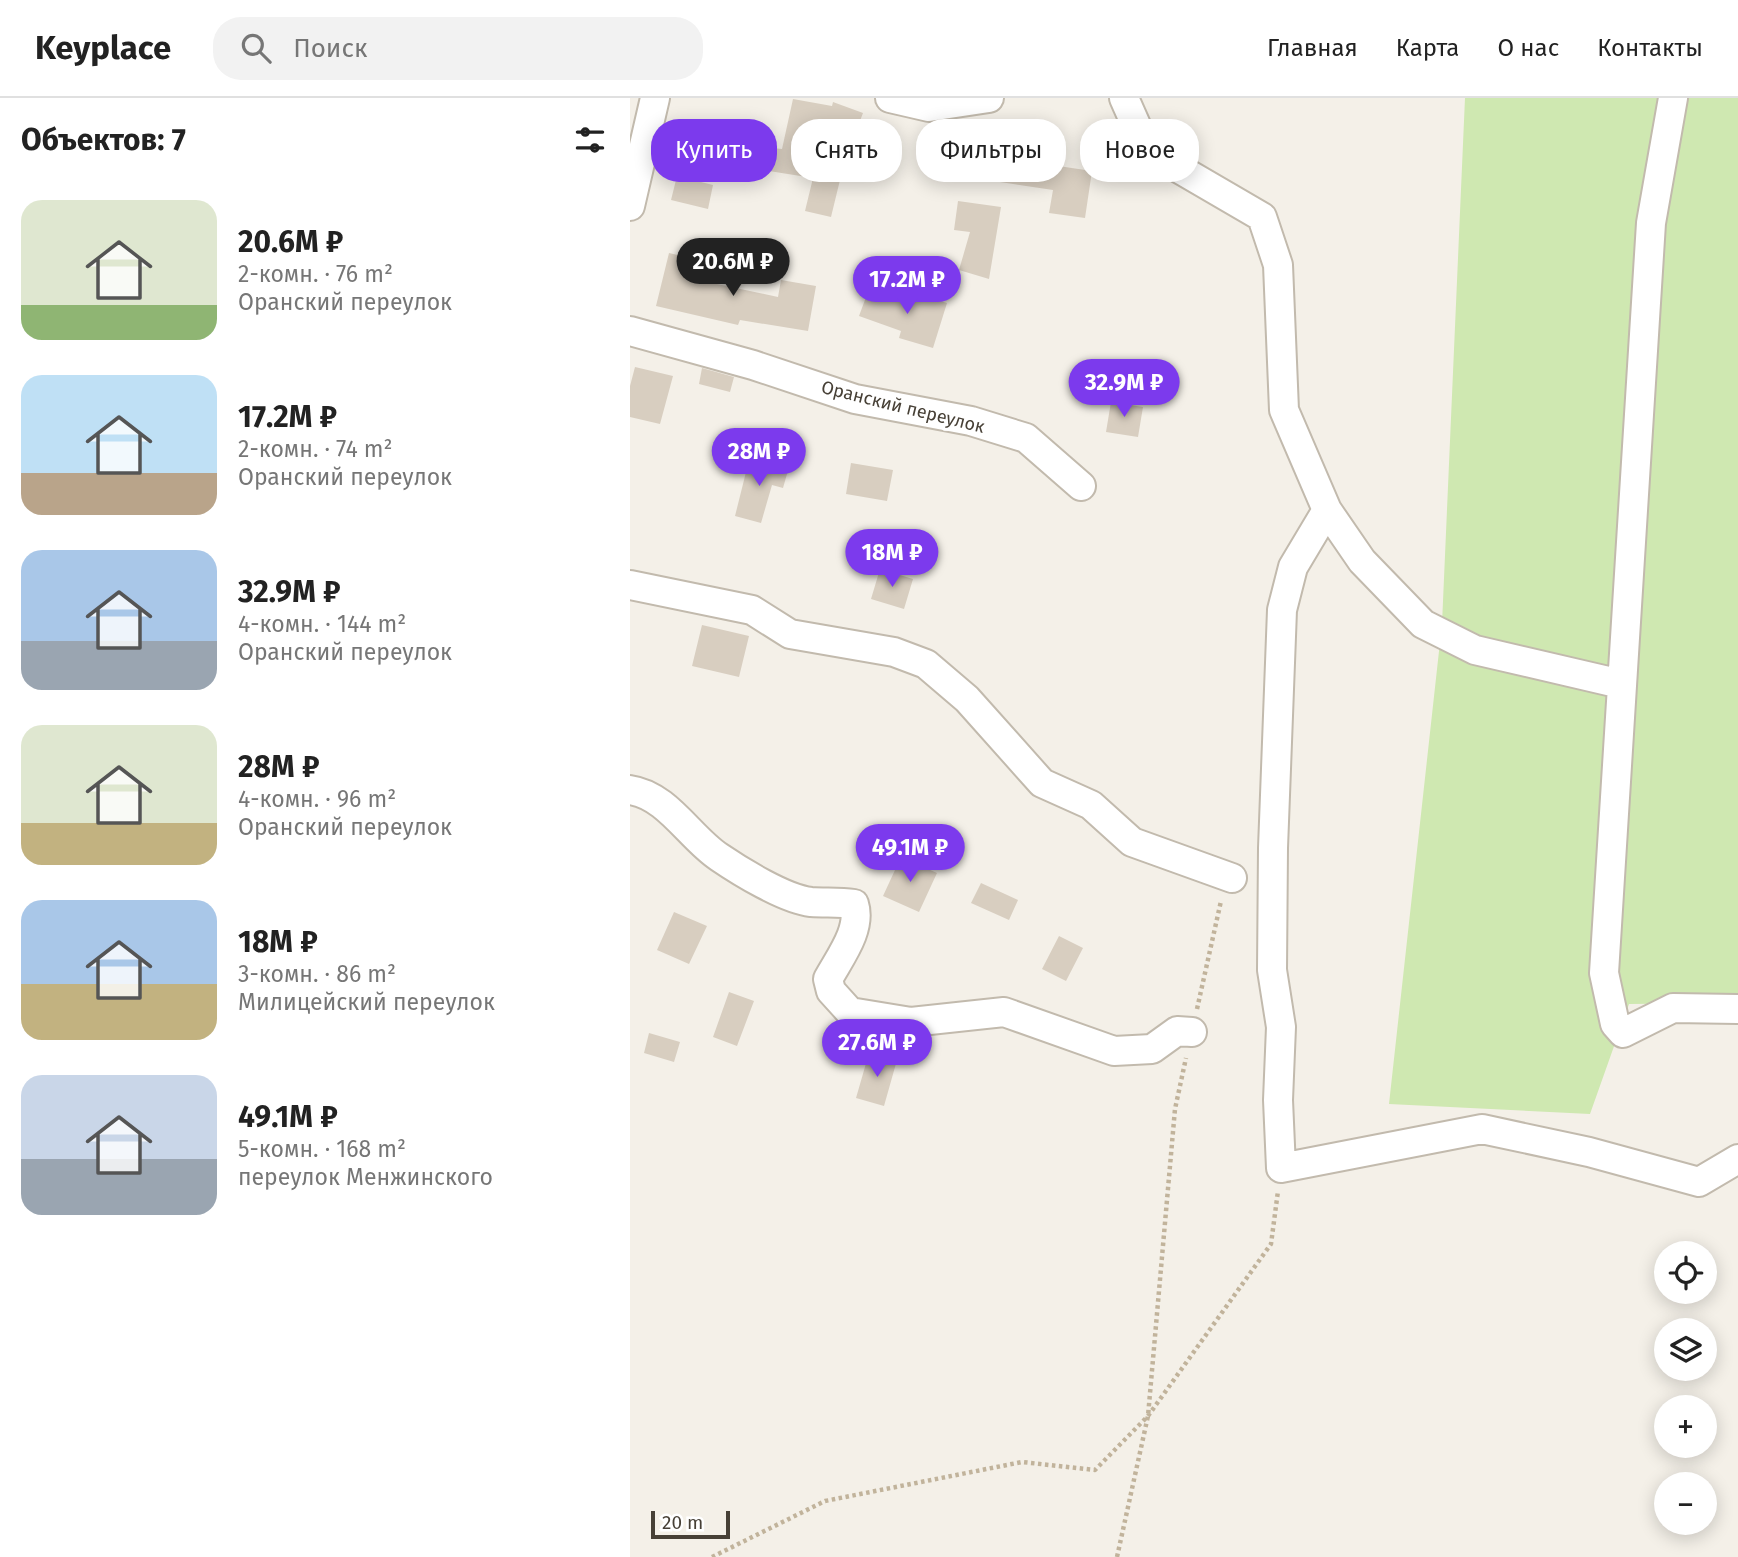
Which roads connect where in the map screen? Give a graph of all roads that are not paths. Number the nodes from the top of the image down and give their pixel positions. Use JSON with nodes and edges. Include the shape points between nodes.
{"nodes":[{"id":1,"x":655,"y":98,"type":"edge"},
{"id":2,"x":890,"y":98,"type":"edge"},
{"id":3,"x":989,"y":98,"type":"edge"},
{"id":4,"x":1125,"y":98,"type":"edge"},
{"id":5,"x":1673,"y":98,"type":"edge"},
{"id":6,"x":630,"y":206,"type":"edge"},
{"id":7,"x":630,"y":331,"type":"edge"},
{"id":8,"x":1081,"y":486,"type":"dead end"},
{"id":9,"x":1327,"y":510,"type":"junction"},
{"id":10,"x":630,"y":585,"type":"edge"},
{"id":11,"x":1621,"y":684,"type":"junction"},
{"id":12,"x":630,"y":790,"type":"edge"},
{"id":13,"x":1232,"y":878,"type":"road end"},
{"id":14,"x":1738,"y":1009,"type":"edge"},
{"id":15,"x":1192,"y":1032,"type":"road end"},
{"id":16,"x":1738,"y":1159,"type":"edge"}],
"edges":[{"from":1,"to":6,"type":"street"},
{"from":2,"to":3,"type":"street","via":[[929,107]]},
{"from":4,"to":9,"type":"street","via":[[1147,150],[1262,217],[1278,265],[1284,410]]},
{"from":5,"to":11,"type":"street","via":[[1651,223]]},
{"from":7,"to":8,"type":"street","name":"Оранский переулок","via":[[855,399],[971,421],[1026,438]]},
{"from":9,"to":11,"type":"street","via":[[1362,561],[1423,624],[1475,650]]},
{"from":9,"to":16,"type":"street","via":[[1293,567],[1282,610],[1272,956],[1281,1027],[1281,1168],[1482,1129],[1699,1182]]},
{"from":10,"to":13,"type":"street","via":[[752,610],[790,634],[894,652],[926,664],[967,699],[1042,783],[1091,805],[1132,842]]},
{"from":11,"to":14,"type":"street","via":[[1604,973],[1615,1024],[1623,1032],[1673,1008]]},
{"from":12,"to":15,"type":"street","via":[[670,811],[718,857],[780,891],[810,902],[854,904],[858,916],[828,979],[831,991],[850,1012],[911,1023],[1004,1012],[1114,1051],[1152,1049],[1177,1031]]}]}
